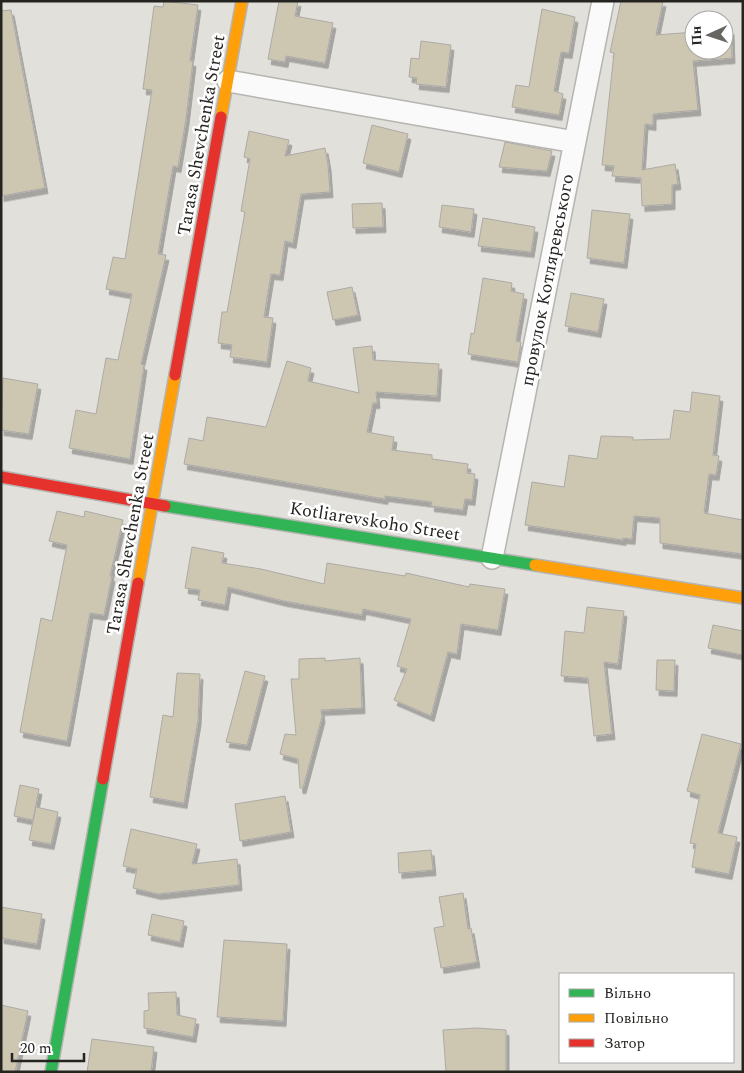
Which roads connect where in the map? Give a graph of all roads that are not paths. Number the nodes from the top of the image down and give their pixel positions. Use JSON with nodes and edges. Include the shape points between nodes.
{"nodes":[{"id":1,"x":242,"y":1,"type":"edge"},
{"id":2,"x":603,"y":1,"type":"edge"},
{"id":3,"x":228,"y":81,"type":"junction"},
{"id":4,"x":575,"y":142,"type":"junction"},
{"id":5,"x":1,"y":477,"type":"edge"},
{"id":6,"x":154,"y":504,"type":"junction"},
{"id":7,"x":492,"y":558,"type":"junction"},
{"id":8,"x":743,"y":598,"type":"edge"},
{"id":9,"x":51,"y":1072,"type":"edge"}],
"edges":[{"from":1,"to":3,"type":"street","name":"Tarasa Shevchenka Street"},
{"from":2,"to":4,"type":"street","name":"провулок Котляревського"},
{"from":3,"to":4,"type":"street"},
{"from":3,"to":6,"type":"street","name":"Tarasa Shevchenka Street"},
{"from":4,"to":7,"type":"street","name":"провулок Котляревського"},
{"from":5,"to":6,"type":"street","name":"Kotliarevskoho Street"},
{"from":6,"to":7,"type":"street","name":"Kotliarevskoho Street"},
{"from":6,"to":9,"type":"street","name":"Tarasa Shevchenka Street"},
{"from":7,"to":8,"type":"street","name":"Kotliarevskoho Street"}]}
